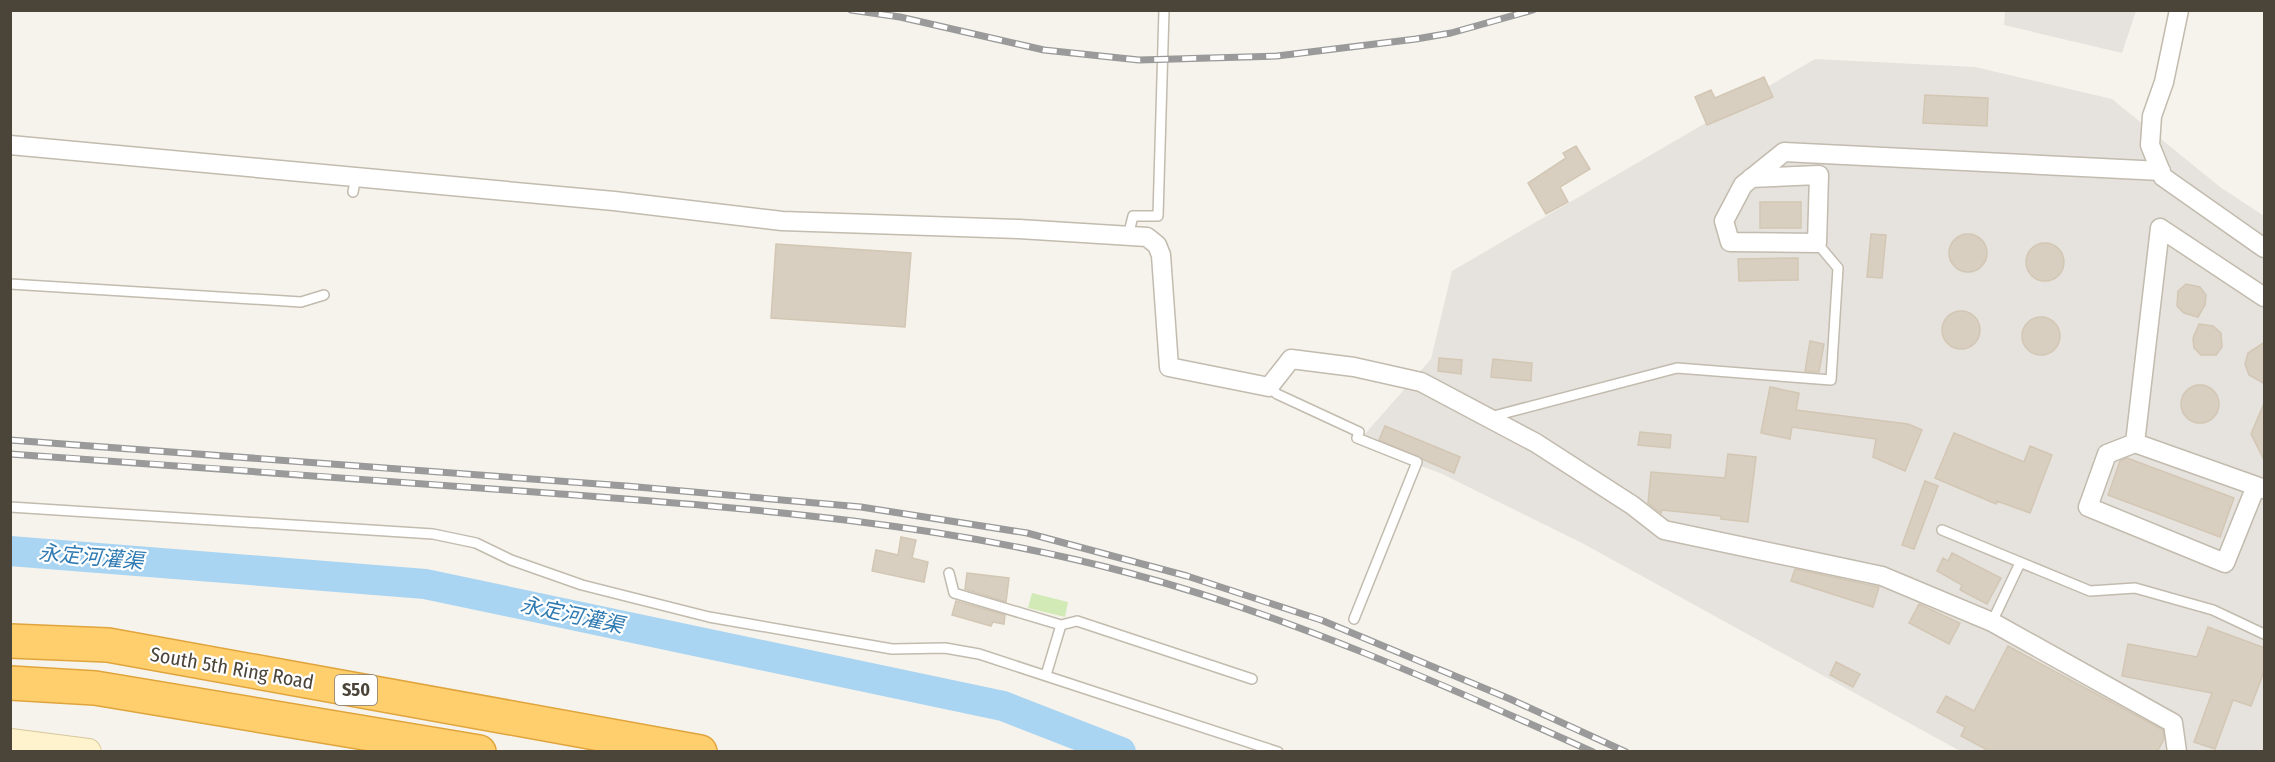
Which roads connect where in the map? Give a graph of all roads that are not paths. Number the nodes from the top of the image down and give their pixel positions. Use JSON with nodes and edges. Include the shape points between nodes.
{"nodes":[{"id":1,"x":1164,"y":10,"type":"edge"},
{"id":2,"x":2180,"y":10,"type":"edge"},
{"id":3,"x":10,"y":145,"type":"edge"},
{"id":4,"x":2161,"y":171,"type":"junction"},
{"id":5,"x":1751,"y":178,"type":"junction"},
{"id":6,"x":1128,"y":236,"type":"junction"},
{"id":7,"x":1817,"y":243,"type":"junction"},
{"id":8,"x":2265,"y":248,"type":"edge"},
{"id":9,"x":10,"y":284,"type":"edge"},
{"id":10,"x":324,"y":295,"type":"dead end"},
{"id":11,"x":2265,"y":297,"type":"edge"},
{"id":12,"x":1269,"y":387,"type":"junction"},
{"id":13,"x":1488,"y":418,"type":"junction"},
{"id":14,"x":2135,"y":443,"type":"junction"},
{"id":15,"x":2260,"y":488,"type":"edge"},
{"id":16,"x":10,"y":507,"type":"edge"},
{"id":17,"x":1942,"y":530,"type":"dead end"},
{"id":18,"x":2020,"y":563,"type":"junction"},
{"id":19,"x":949,"y":573,"type":"dead end"},
{"id":20,"x":1354,"y":619,"type":"dead end"},
{"id":21,"x":1992,"y":622,"type":"junction"},
{"id":22,"x":1061,"y":625,"type":"junction"},
{"id":23,"x":2265,"y":633,"type":"edge"},
{"id":24,"x":10,"y":642,"type":"edge"},
{"id":25,"x":1046,"y":675,"type":"junction"},
{"id":26,"x":1251,"y":679,"type":"dead end"},
{"id":27,"x":10,"y":683,"type":"edge"},
{"id":28,"x":10,"y":742,"type":"edge"},
{"id":29,"x":88,"y":752,"type":"edge"},
{"id":30,"x":479,"y":752,"type":"edge"},
{"id":31,"x":700,"y":752,"type":"edge"},
{"id":32,"x":1278,"y":752,"type":"edge"},
{"id":33,"x":2177,"y":752,"type":"edge"}],
"edges":[{"from":1,"to":6,"type":"lane","via":[[1158,216],[1133,216]]},
{"from":2,"to":4,"type":"street","via":[[2152,116],[2150,145]]},
{"from":3,"to":6,"type":"street","via":[[354,185],[614,201],[782,221]]},
{"from":4,"to":5,"type":"street","via":[[1784,152]]},
{"from":4,"to":8,"type":"street","via":[[2163,177]]},
{"from":5,"to":7,"type":"street","via":[[1819,175]]},
{"from":5,"to":7,"type":"street","via":[[1743,185],[1724,221],[1730,242]]},
{"from":6,"to":12,"type":"street","via":[[1147,237],[1161,255],[1169,367]]},
{"from":7,"to":13,"type":"lane","via":[[1838,268],[1831,380],[1677,368]]},
{"from":9,"to":10,"type":"lane","via":[[300,302]]},
{"from":11,"to":14,"type":"street","via":[[2160,228]]},
{"from":12,"to":13,"type":"street","via":[[1291,359],[1354,367],[1421,382]]},
{"from":12,"to":20,"type":"lane","via":[[1359,432],[1358,438],[1417,462]]},
{"from":13,"to":21,"type":"street","via":[[1536,443],[1664,530],[1882,576]]},
{"from":14,"to":15,"type":"street"},
{"from":14,"to":15,"type":"street","via":[[2107,454],[2088,507],[2225,564]]},
{"from":16,"to":25,"type":"lane","via":[[433,534],[476,543],[582,585],[709,616],[892,649],[945,648]]},
{"from":17,"to":18,"type":"lane"},
{"from":18,"to":21,"type":"lane"},
{"from":18,"to":23,"type":"lane","via":[[2090,591],[2136,588],[2213,610]]},
{"from":19,"to":22,"type":"lane","via":[[954,592]]},
{"from":21,"to":33,"type":"street","via":[[2173,723]]},
{"from":22,"to":25,"type":"lane"},
{"from":22,"to":26,"type":"lane","via":[[1077,621]]},
{"from":24,"to":31,"type":"highway","name":"South 5th Ring Road","number":"S50","via":[[108,645]]},
{"from":25,"to":32,"type":"lane"},
{"from":27,"to":30,"type":"highway","number":"S50","via":[[95,688]]},
{"from":28,"to":29,"type":"main road"}]}
